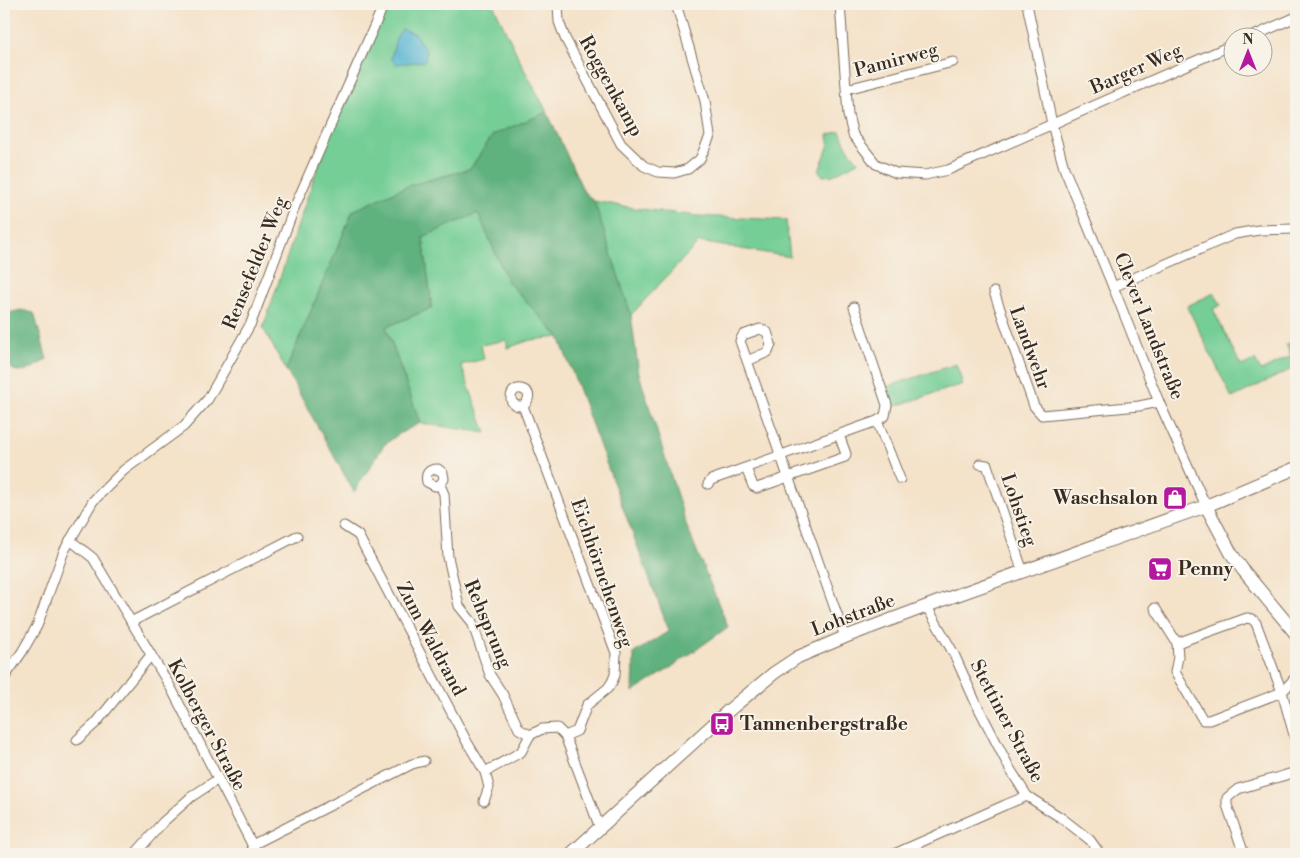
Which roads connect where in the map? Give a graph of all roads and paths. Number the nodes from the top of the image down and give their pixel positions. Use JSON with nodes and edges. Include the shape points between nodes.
{"nodes":[{"id":1,"x":384,"y":4,"type":"edge"},
{"id":2,"x":558,"y":4,"type":"edge"},
{"id":3,"x":676,"y":4,"type":"edge"},
{"id":4,"x":840,"y":4,"type":"edge"},
{"id":5,"x":1027,"y":4,"type":"edge"},
{"id":6,"x":1296,"y":17,"type":"edge"},
{"id":7,"x":1271,"y":28,"type":"edge"},
{"id":8,"x":1222,"y":49,"type":"edge"},
{"id":9,"x":953,"y":62,"type":"dead end"},
{"id":10,"x":847,"y":89,"type":"junction"},
{"id":11,"x":1052,"y":124,"type":"junction"},
{"id":12,"x":1296,"y":229,"type":"edge"},
{"id":13,"x":1113,"y":287,"type":"junction"},
{"id":14,"x":994,"y":292,"type":"dead end"},
{"id":15,"x":854,"y":307,"type":"dead end"},
{"id":16,"x":747,"y":361,"type":"dead end"},
{"id":17,"x":1158,"y":402,"type":"junction"},
{"id":18,"x":523,"y":406,"type":"dead end"},
{"id":19,"x":878,"y":421,"type":"junction"},
{"id":20,"x":839,"y":435,"type":"junction"},
{"id":21,"x":780,"y":456,"type":"junction"},
{"id":22,"x":980,"y":464,"type":"dead end"},
{"id":23,"x":746,"y":468,"type":"junction"},
{"id":24,"x":1296,"y":468,"type":"edge"},
{"id":25,"x":788,"y":477,"type":"junction"},
{"id":26,"x":900,"y":479,"type":"dead end"},
{"id":27,"x":708,"y":484,"type":"dead end"},
{"id":28,"x":440,"y":485,"type":"dead end"},
{"id":29,"x":1206,"y":506,"type":"junction"},
{"id":30,"x":344,"y":526,"type":"dead end"},
{"id":31,"x":298,"y":536,"type":"dead end"},
{"id":32,"x":70,"y":540,"type":"junction"},
{"id":33,"x":1023,"y":572,"type":"junction"},
{"id":34,"x":927,"y":607,"type":"junction"},
{"id":35,"x":1155,"y":608,"type":"dead end"},
{"id":36,"x":131,"y":622,"type":"junction"},
{"id":37,"x":1296,"y":634,"type":"edge"},
{"id":38,"x":845,"y":636,"type":"junction"},
{"id":39,"x":1177,"y":643,"type":"junction"},
{"id":40,"x":151,"y":655,"type":"junction"},
{"id":41,"x":1296,"y":677,"type":"edge"},
{"id":42,"x":4,"y":678,"type":"edge"},
{"id":43,"x":1282,"y":692,"type":"junction"},
{"id":44,"x":530,"y":735,"type":"junction"},
{"id":45,"x":565,"y":736,"type":"junction"},
{"id":46,"x":77,"y":740,"type":"dead end"},
{"id":47,"x":1296,"y":742,"type":"edge"},
{"id":48,"x":424,"y":761,"type":"dead end"},
{"id":49,"x":485,"y":772,"type":"junction"},
{"id":50,"x":1296,"y":772,"type":"edge"},
{"id":51,"x":218,"y":779,"type":"junction"},
{"id":52,"x":1028,"y":796,"type":"junction"},
{"id":53,"x":484,"y":801,"type":"dead end"},
{"id":54,"x":600,"y":828,"type":"junction"},
{"id":55,"x":252,"y":845,"type":"junction"},
{"id":56,"x":4,"y":851,"type":"edge"},
{"id":57,"x":909,"y":851,"type":"edge"},
{"id":58,"x":6,"y":854,"type":"edge"},
{"id":59,"x":135,"y":854,"type":"edge"},
{"id":60,"x":256,"y":854,"type":"edge"},
{"id":61,"x":571,"y":854,"type":"edge"},
{"id":62,"x":894,"y":854,"type":"edge"},
{"id":63,"x":1100,"y":854,"type":"edge"},
{"id":64,"x":1244,"y":854,"type":"edge"}],
"edges":[{"from":1,"to":32,"type":"street","name":"Rensefelder Weg","via":[[295,206],[251,324],[208,399],[184,426],[107,485],[93,501]]},
{"from":2,"to":3,"type":"street","name":"Roggenkamp","via":[[559,22],[565,38],[621,144],[644,166],[658,172],[674,173],[688,169],[700,159],[710,136],[705,101]]},
{"from":4,"to":10,"type":"street","name":"Barger Weg"},
{"from":5,"to":11,"type":"street","name":"Clever Landstraße"},
{"from":6,"to":7,"type":"street"},
{"from":8,"to":11,"type":"street","name":"Barger Weg"},
{"from":9,"to":10,"type":"street","name":"Pamirweg"},
{"from":10,"to":11,"type":"street","name":"Barger Weg","via":[[852,134],[876,164],[896,173],[925,175],[948,170]]},
{"from":11,"to":13,"type":"street","name":"Clever Landstraße","via":[[1064,168]]},
{"from":12,"to":13,"type":"street","via":[[1235,234]]},
{"from":13,"to":17,"type":"street","name":"Clever Landstraße"},
{"from":14,"to":17,"type":"street","name":"Landwehr","via":[[1034,406],[1042,415]]},
{"from":15,"to":19,"type":"street","via":[[887,406],[885,416]]},
{"from":16,"to":21,"type":"street"},
{"from":17,"to":29,"type":"street","name":"Clever Landstraße"},
{"from":18,"to":45,"type":"street","name":"Eichhörnchenweg","via":[[616,653],[612,682],[587,705],[577,731]]},
{"from":19,"to":20,"type":"street"},
{"from":19,"to":26,"type":"street"},
{"from":20,"to":21,"type":"street"},
{"from":20,"to":25,"type":"street","via":[[845,457]]},
{"from":21,"to":23,"type":"street"},
{"from":21,"to":25,"type":"street"},
{"from":22,"to":33,"type":"street","name":"Lohstieg","via":[[987,465]]},
{"from":23,"to":25,"type":"street","via":[[753,486],[757,488]]},
{"from":23,"to":27,"type":"street","via":[[711,480]]},
{"from":24,"to":29,"type":"main road","name":"Lohstraße"},
{"from":25,"to":38,"type":"street"},
{"from":28,"to":44,"type":"street","name":"Rehsprung","via":[[448,557],[459,606],[472,622],[490,675],[519,729]]},
{"from":29,"to":33,"type":"main road","name":"Lohstraße"},
{"from":29,"to":37,"type":"main road","name":"Clever Landstraße","via":[[1242,570]]},
{"from":30,"to":49,"type":"street","name":"Zum Waldrand","via":[[358,535]]},
{"from":31,"to":36,"type":"street"},
{"from":32,"to":36,"type":"street","name":"Kolberger Straße","via":[[93,558]]},
{"from":32,"to":42,"type":"street","name":"Rensefelder Weg","via":[[37,626]]},
{"from":33,"to":34,"type":"main road","name":"Lohstraße"},
{"from":34,"to":38,"type":"main road","name":"Lohstraße"},
{"from":34,"to":52,"type":"street","name":"Stettiner Straße","via":[[954,654],[1010,769]]},
{"from":35,"to":39,"type":"street"},
{"from":36,"to":40,"type":"street","name":"Kolberger Straße"},
{"from":38,"to":54,"type":"main road","name":"Lohstraße","via":[[798,657],[752,691]]},
{"from":39,"to":43,"type":"street","via":[[1252,619]]},
{"from":39,"to":43,"type":"street","via":[[1175,672],[1203,720]]},
{"from":40,"to":46,"type":"street","via":[[96,723]]},
{"from":40,"to":51,"type":"street","name":"Kolberger Straße"},
{"from":41,"to":43,"type":"street"},
{"from":43,"to":47,"type":"street"},
{"from":44,"to":45,"type":"street","via":[[542,729],[557,728]]},
{"from":44,"to":49,"type":"street","via":[[521,752]]},
{"from":45,"to":54,"type":"street"},
{"from":48,"to":55,"type":"street","via":[[412,764]]},
{"from":49,"to":53,"type":"street","name":"Zum Waldrand","via":[[489,787]]},
{"from":50,"to":64,"type":"street","via":[[1238,789],[1227,798]]},
{"from":51,"to":55,"type":"street","name":"Kolberger Straße"},
{"from":51,"to":59,"type":"street","via":[[163,822]]},
{"from":52,"to":57,"type":"street"},
{"from":52,"to":63,"type":"street","name":"Stettiner Straße","via":[[1090,840]]},
{"from":54,"to":61,"type":"main road","name":"Lohstraße"},
{"from":55,"to":60,"type":"street","name":"Kolberger Straße"},
{"from":56,"to":58,"type":"street"},
{"from":57,"to":62,"type":"street"}]}
